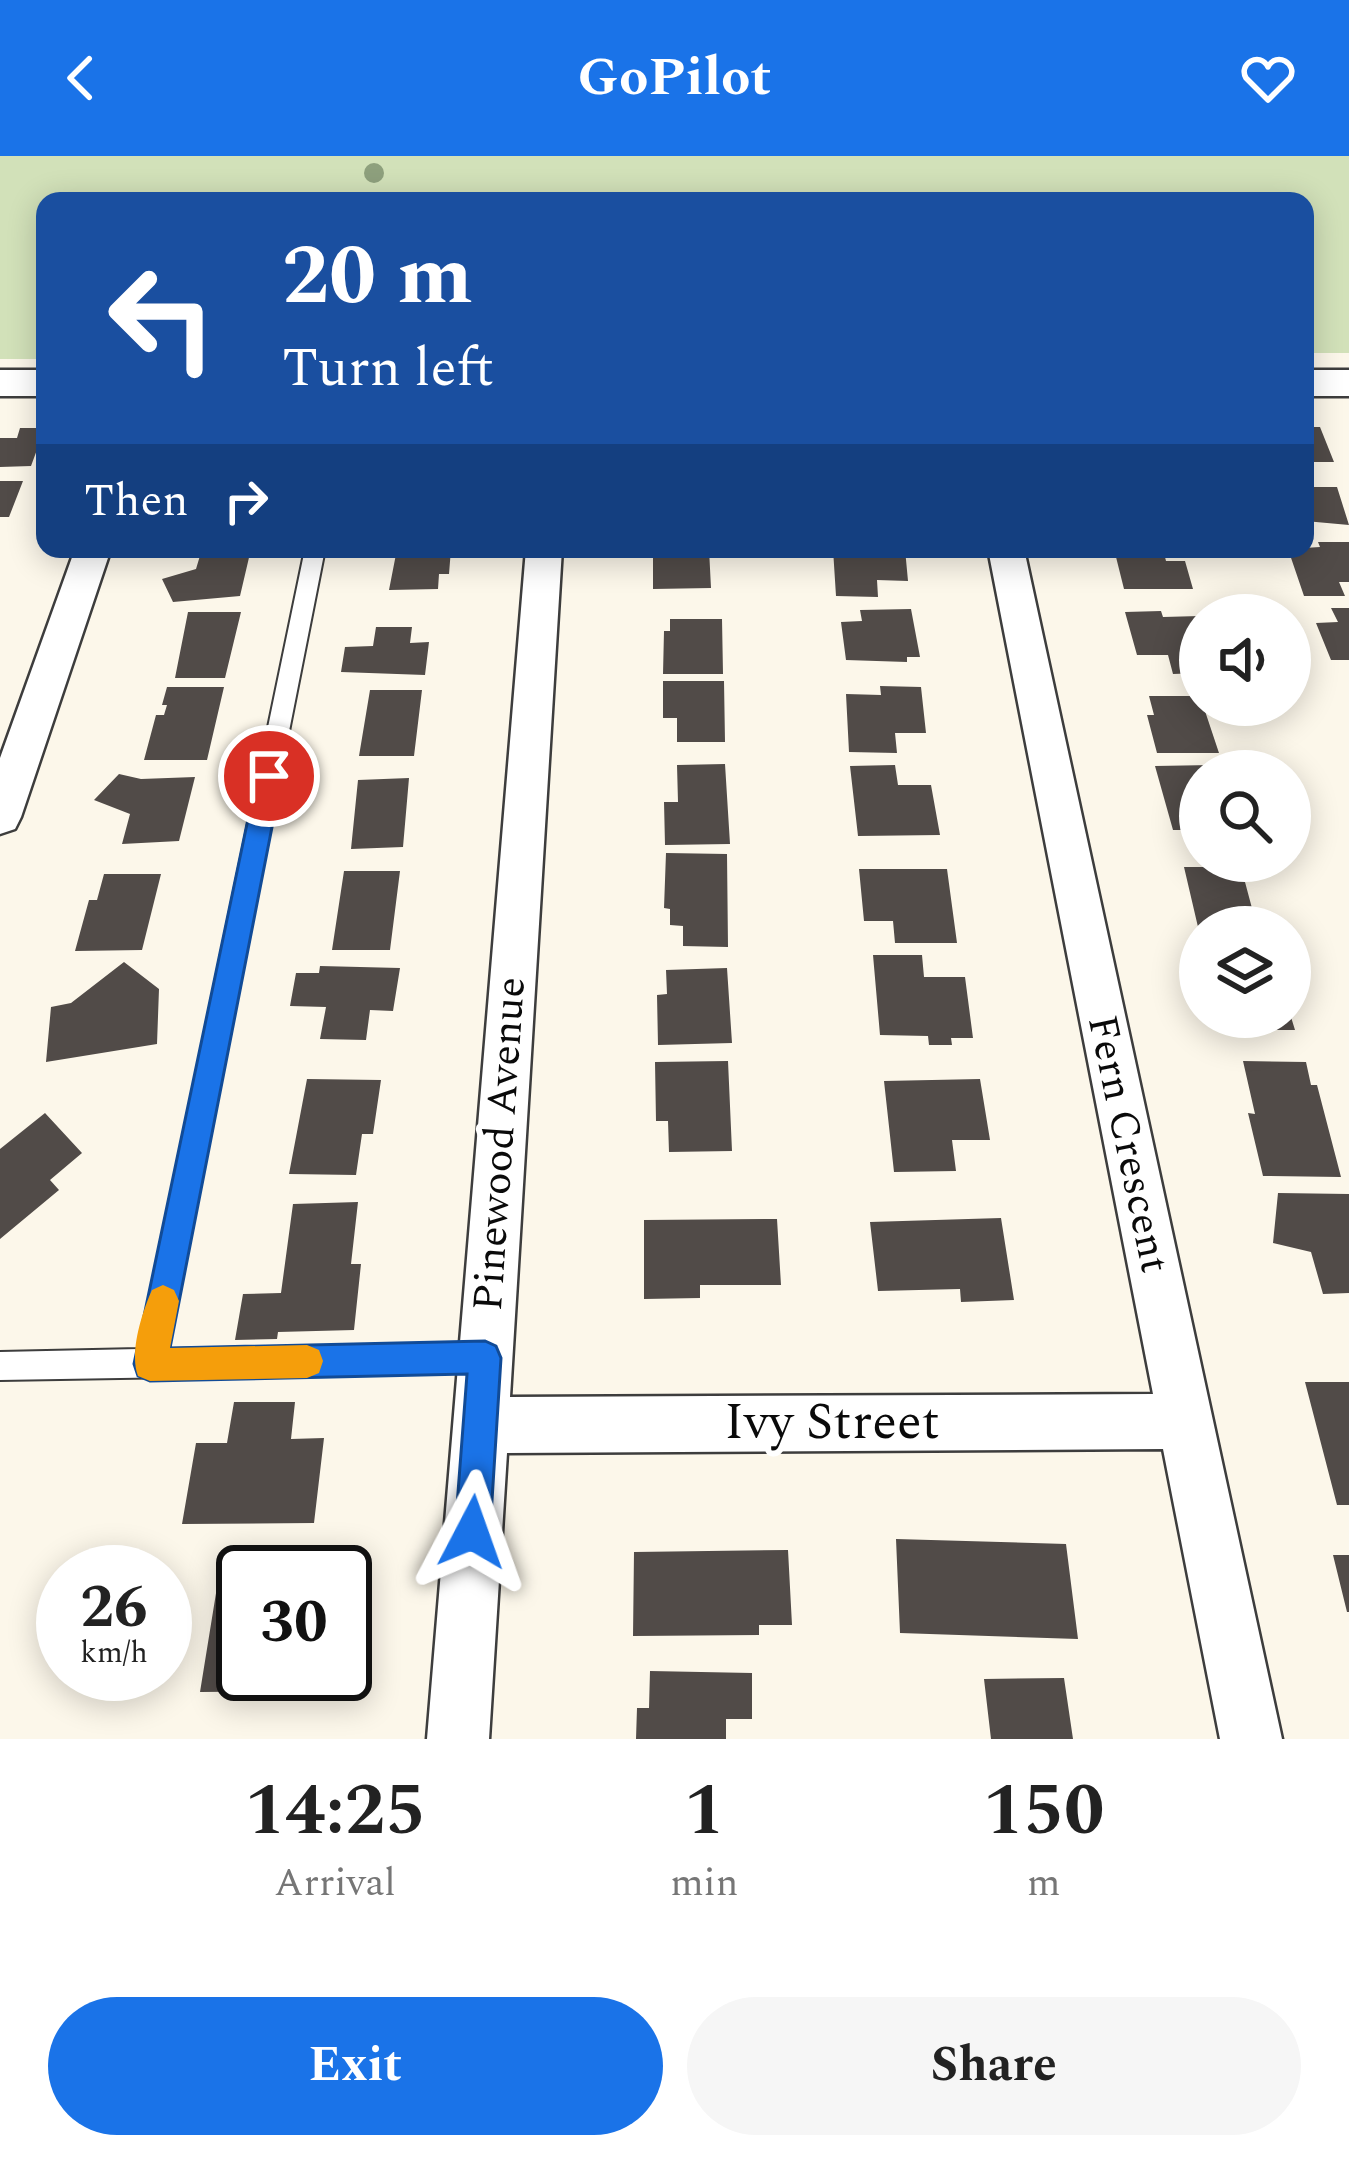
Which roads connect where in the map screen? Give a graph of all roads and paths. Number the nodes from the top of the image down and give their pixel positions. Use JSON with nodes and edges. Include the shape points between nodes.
{"nodes":[{"id":1,"x":0,"y":383,"type":"edge"},
{"id":2,"x":36,"y":383,"type":"edge"},
{"id":3,"x":1314,"y":383,"type":"edge"},
{"id":4,"x":1349,"y":383,"type":"edge"},
{"id":5,"x":90,"y":558,"type":"edge"},
{"id":6,"x":313,"y":558,"type":"edge"},
{"id":7,"x":543,"y":558,"type":"edge"},
{"id":8,"x":1008,"y":558,"type":"edge"},
{"id":9,"x":0,"y":817,"type":"edge"},
{"id":10,"x":485,"y":1358,"type":"junction"},
{"id":11,"x":150,"y":1364,"type":"junction"},
{"id":12,"x":0,"y":1366,"type":"edge"},
{"id":13,"x":1185,"y":1421,"type":"junction"},
{"id":14,"x":480,"y":1425,"type":"junction"},
{"id":15,"x":458,"y":1739,"type":"edge"},
{"id":16,"x":1251,"y":1739,"type":"edge"}],
"edges":[{"from":1,"to":2,"type":"street"},
{"from":3,"to":4,"type":"street"},
{"from":5,"to":9,"type":"street"},
{"from":6,"to":11,"type":"lane"},
{"from":7,"to":10,"type":"street","name":"Pinewood Avenue"},
{"from":8,"to":13,"type":"street","name":"Fern Crescent"},
{"from":10,"to":11,"type":"lane"},
{"from":10,"to":14,"type":"street","name":"Pinewood Avenue"},
{"from":11,"to":12,"type":"lane"},
{"from":13,"to":14,"type":"street","name":"Ivy Street"},
{"from":13,"to":16,"type":"street","name":"Fern Crescent"},
{"from":14,"to":15,"type":"street","name":"Pinewood Avenue"}]}
